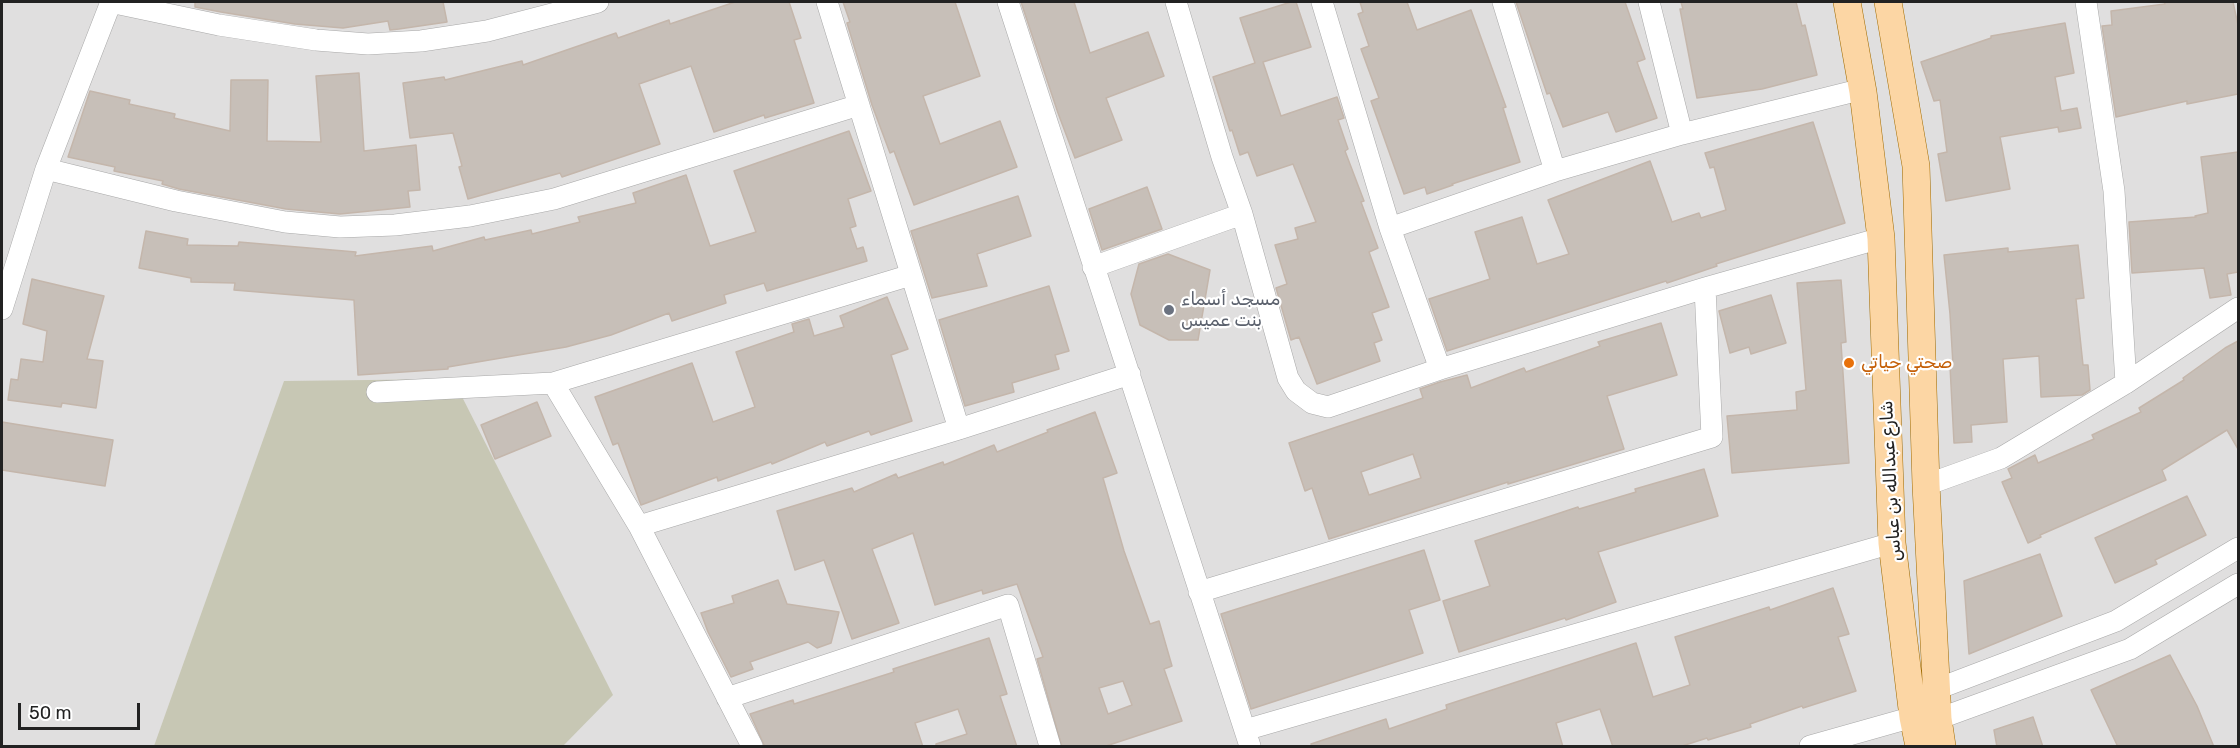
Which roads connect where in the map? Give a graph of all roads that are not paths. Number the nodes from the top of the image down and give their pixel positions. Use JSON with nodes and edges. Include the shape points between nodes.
{"nodes":[{"id":1,"x":111,"y":2,"type":"edge"},
{"id":2,"x":598,"y":2,"type":"edge"},
{"id":3,"x":827,"y":2,"type":"edge"},
{"id":4,"x":1008,"y":2,"type":"edge"},
{"id":5,"x":1176,"y":2,"type":"edge"},
{"id":6,"x":1322,"y":2,"type":"edge"},
{"id":7,"x":1503,"y":2,"type":"edge"},
{"id":8,"x":1649,"y":2,"type":"edge"},
{"id":9,"x":1847,"y":2,"type":"edge"},
{"id":10,"x":1888,"y":2,"type":"edge"},
{"id":11,"x":2086,"y":2,"type":"edge"},
{"id":12,"x":1863,"y":89,"type":"junction"},
{"id":13,"x":859,"y":105,"type":"junction"},
{"id":14,"x":1682,"y":134,"type":"junction"},
{"id":15,"x":46,"y":169,"type":"junction"},
{"id":16,"x":1555,"y":171,"type":"junction"},
{"id":17,"x":1242,"y":214,"type":"junction"},
{"id":18,"x":1390,"y":228,"type":"junction"},
{"id":19,"x":1881,"y":238,"type":"junction"},
{"id":20,"x":1093,"y":267,"type":"junction"},
{"id":21,"x":911,"y":275,"type":"junction"},
{"id":22,"x":1705,"y":288,"type":"junction"},
{"id":23,"x":2238,"y":308,"type":"edge"},
{"id":24,"x":2,"y":309,"type":"edge"},
{"id":25,"x":1440,"y":369,"type":"junction"},
{"id":26,"x":1130,"y":374,"type":"junction"},
{"id":27,"x":553,"y":382,"type":"junction"},
{"id":28,"x":2126,"y":383,"type":"junction"},
{"id":29,"x":376,"y":392,"type":"dead end"},
{"id":30,"x":959,"y":429,"type":"junction"},
{"id":31,"x":1926,"y":485,"type":"junction"},
{"id":32,"x":639,"y":526,"type":"junction"},
{"id":33,"x":1892,"y":543,"type":"junction"},
{"id":34,"x":2238,"y":548,"type":"edge"},
{"id":35,"x":2238,"y":584,"type":"edge"},
{"id":36,"x":1199,"y":591,"type":"junction"},
{"id":37,"x":1936,"y":689,"type":"junction"},
{"id":38,"x":727,"y":698,"type":"junction"},
{"id":39,"x":1925,"y":718,"type":"junction"},
{"id":40,"x":1247,"y":738,"type":"edge"},
{"id":41,"x":752,"y":747,"type":"edge"},
{"id":42,"x":1050,"y":747,"type":"edge"},
{"id":43,"x":1810,"y":747,"type":"edge"},
{"id":44,"x":1919,"y":747,"type":"edge"},
{"id":45,"x":1942,"y":747,"type":"edge"}],
"edges":[{"from":1,"to":2,"type":"street","via":[[219,25],[368,44],[487,31]]},
{"from":1,"to":15,"type":"street"},
{"from":3,"to":13,"type":"street"},
{"from":4,"to":20,"type":"street"},
{"from":5,"to":17,"type":"street"},
{"from":6,"to":18,"type":"street"},
{"from":7,"to":16,"type":"street"},
{"from":8,"to":14,"type":"street"},
{"from":9,"to":12,"type":"main road","name":"شارع عبدالله بن عباس"},
{"from":10,"to":31,"type":"main road","name":"شارع عبدالله بن عباس","via":[[1916,166]]},
{"from":11,"to":28,"type":"street","via":[[2114,191]]},
{"from":12,"to":14,"type":"street"},
{"from":12,"to":19,"type":"main road","name":"شارع عبدالله بن عباس"},
{"from":13,"to":15,"type":"street","via":[[554,199],[470,216],[395,225],[340,227],[285,222],[176,201]]},
{"from":13,"to":21,"type":"street"},
{"from":14,"to":16,"type":"street"},
{"from":15,"to":24,"type":"street"},
{"from":16,"to":18,"type":"street"},
{"from":17,"to":20,"type":"street"},
{"from":17,"to":25,"type":"street","via":[[1288,378],[1296,391],[1312,403],[1328,407]]},
{"from":18,"to":25,"type":"street"},
{"from":19,"to":22,"type":"street"},
{"from":19,"to":33,"type":"main road","name":"شارع عبدالله بن عباس"},
{"from":20,"to":26,"type":"street"},
{"from":21,"to":27,"type":"street"},
{"from":21,"to":30,"type":"street"},
{"from":22,"to":25,"type":"street"},
{"from":22,"to":36,"type":"street","via":[[1712,437]]},
{"from":23,"to":28,"type":"street"},
{"from":26,"to":30,"type":"street"},
{"from":26,"to":36,"type":"street"},
{"from":27,"to":29,"type":"street"},
{"from":27,"to":32,"type":"street"},
{"from":28,"to":31,"type":"street","via":[[2001,458]]},
{"from":30,"to":32,"type":"street"},
{"from":31,"to":37,"type":"main road","name":"شارع عبدالله بن عباس"},
{"from":32,"to":38,"type":"street"},
{"from":33,"to":39,"type":"main road","name":"شارع عبدالله بن عباس"},
{"from":33,"to":40,"type":"street"},
{"from":34,"to":37,"type":"street","via":[[2116,621]]},
{"from":35,"to":39,"type":"street","via":[[2130,649]]},
{"from":36,"to":40,"type":"street"},
{"from":37,"to":39,"type":"main road","name":"شارع عبدالله بن عباس"},
{"from":38,"to":41,"type":"street"},
{"from":38,"to":42,"type":"street","via":[[1008,605]]},
{"from":39,"to":43,"type":"street"},
{"from":39,"to":44,"type":"main road","name":"شارع عبدالله بن عباس"},
{"from":39,"to":45,"type":"main road","name":"شارع عبدالله بن عباس"}]}
